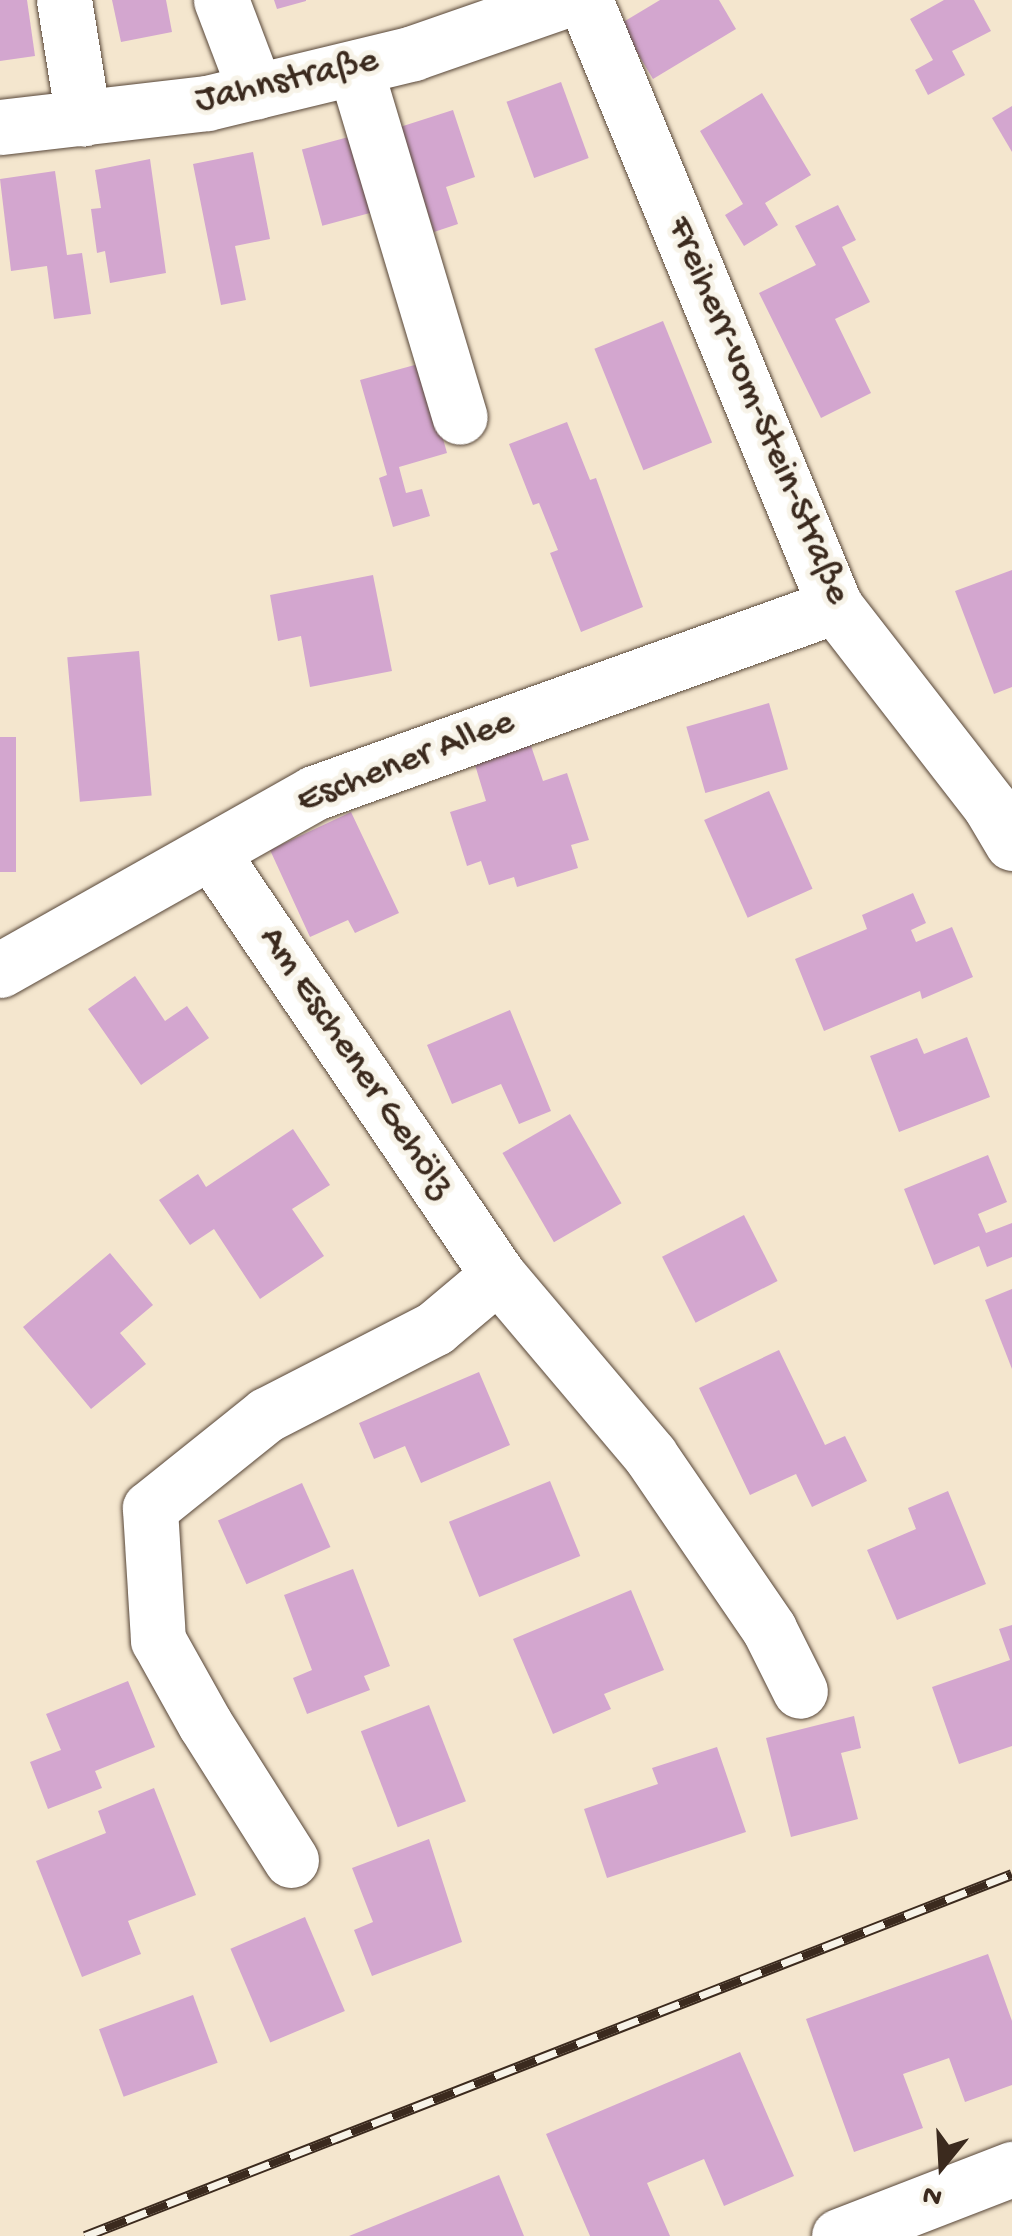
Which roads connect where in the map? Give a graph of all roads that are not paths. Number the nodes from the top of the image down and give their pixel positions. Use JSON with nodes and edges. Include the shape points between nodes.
{"nodes":[{"id":1,"x":64,"y":0,"type":"edge"},
{"id":2,"x":221,"y":0,"type":"edge"},
{"id":3,"x":564,"y":0,"type":"edge"},
{"id":4,"x":585,"y":0,"type":"edge"},
{"id":5,"x":355,"y":68,"type":"junction"},
{"id":6,"x":256,"y":92,"type":"junction"},
{"id":7,"x":83,"y":118,"type":"junction"},
{"id":8,"x":0,"y":127,"type":"edge"},
{"id":9,"x":460,"y":417,"type":"dead end"},
{"id":10,"x":835,"y":606,"type":"junction"},
{"id":11,"x":1012,"y":843,"type":"edge"},
{"id":12,"x":211,"y":852,"type":"junction"},
{"id":13,"x":0,"y":970,"type":"edge"},
{"id":14,"x":498,"y":1275,"type":"junction"},
{"id":15,"x":800,"y":1691,"type":"dead end"},
{"id":16,"x":291,"y":1860,"type":"dead end"},
{"id":17,"x":1012,"y":2169,"type":"edge"},
{"id":18,"x":917,"y":2221,"type":"edge"},
{"id":19,"x":840,"y":2236,"type":"edge"}],
"edges":[{"from":1,"to":7,"type":"street"},
{"from":2,"to":6,"type":"street"},
{"from":3,"to":5,"type":"street","name":"Jahnstraße"},
{"from":4,"to":10,"type":"street","name":"Freiherr-vom-Stein-Straße"},
{"from":5,"to":6,"type":"street","name":"Jahnstraße"},
{"from":5,"to":9,"type":"street"},
{"from":6,"to":7,"type":"street","name":"Jahnstraße"},
{"from":7,"to":8,"type":"street","name":"Jahnstraße"},
{"from":10,"to":11,"type":"street","name":"Freiherr-vom-Stein-Straße"},
{"from":10,"to":12,"type":"street","name":"Eschener Allee","via":[[314,793]]},
{"from":12,"to":13,"type":"street","name":"Eschener Allee"},
{"from":12,"to":14,"type":"street","name":"Am Eschener Gehölz"},
{"from":14,"to":15,"type":"street","name":"Am Eschener Gehölz","via":[[650,1455],[769,1630]]},
{"from":14,"to":16,"type":"street","via":[[435,1328],[266,1415],[150,1508],[158,1640]]},
{"from":17,"to":18,"type":"street"},
{"from":18,"to":19,"type":"street"}]}
